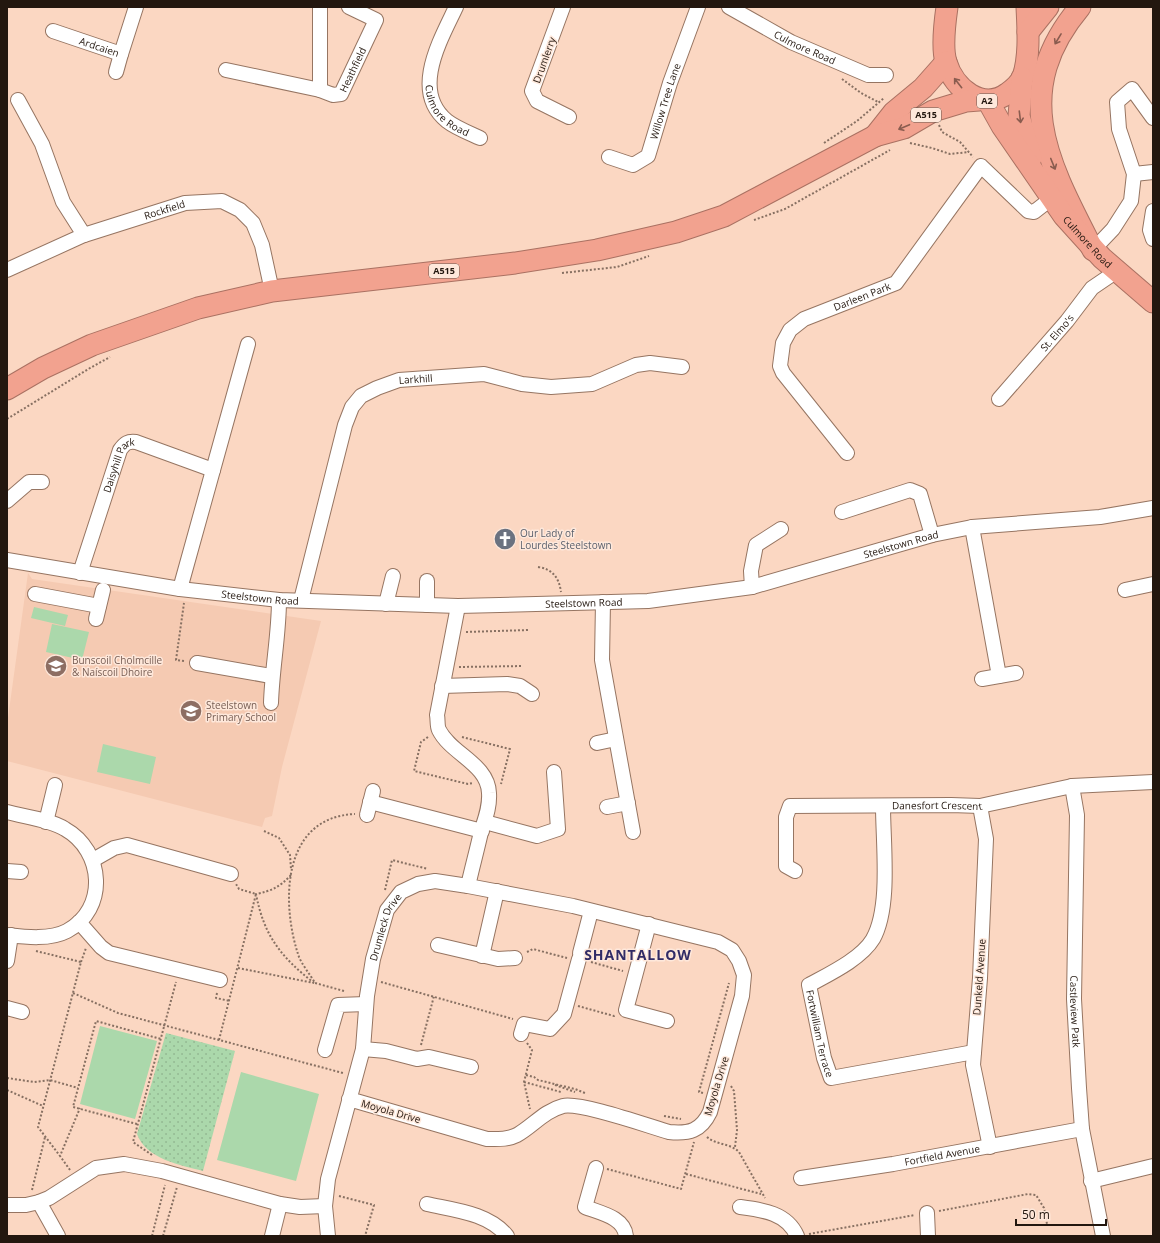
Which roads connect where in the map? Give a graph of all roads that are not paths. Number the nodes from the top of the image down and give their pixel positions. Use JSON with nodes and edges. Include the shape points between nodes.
{"nodes":[{"id":1,"x":136,"y":7,"type":"edge"},
{"id":2,"x":320,"y":7,"type":"edge"},
{"id":3,"x":349,"y":7,"type":"edge"},
{"id":4,"x":456,"y":7,"type":"edge"},
{"id":5,"x":563,"y":7,"type":"edge"},
{"id":6,"x":698,"y":7,"type":"edge"},
{"id":7,"x":730,"y":7,"type":"edge"},
{"id":8,"x":947,"y":7,"type":"edge"},
{"id":9,"x":1027,"y":7,"type":"edge"},
{"id":10,"x":1048,"y":7,"type":"edge"},
{"id":11,"x":1080,"y":7,"type":"edge"},
{"id":12,"x":53,"y":31,"type":"dead end"},
{"id":13,"x":1028,"y":32,"type":"junction"},
{"id":14,"x":121,"y":54,"type":"junction"},
{"id":15,"x":946,"y":62,"type":"junction"},
{"id":16,"x":226,"y":70,"type":"dead end"},
{"id":17,"x":116,"y":72,"type":"dead end"},
{"id":18,"x":886,"y":75,"type":"dead end"},
{"id":19,"x":1022,"y":78,"type":"junction"},
{"id":20,"x":320,"y":90,"type":"junction"},
{"id":21,"x":18,"y":100,"type":"dead end"},
{"id":22,"x":984,"y":100,"type":"junction"},
{"id":23,"x":569,"y":117,"type":"dead end"},
{"id":24,"x":1153,"y":118,"type":"edge"},
{"id":25,"x":875,"y":136,"type":"junction"},
{"id":26,"x":480,"y":138,"type":"dead end"},
{"id":27,"x":609,"y":157,"type":"dead end"},
{"id":28,"x":1034,"y":172,"type":"junction"},
{"id":29,"x":1153,"y":172,"type":"edge"},
{"id":30,"x":1134,"y":174,"type":"junction"},
{"id":31,"x":1052,"y":198,"type":"junction"},
{"id":32,"x":1153,"y":211,"type":"edge"},
{"id":33,"x":84,"y":235,"type":"junction"},
{"id":34,"x":1153,"y":239,"type":"edge"},
{"id":35,"x":1093,"y":250,"type":"junction"},
{"id":36,"x":7,"y":270,"type":"edge"},
{"id":37,"x":1117,"y":271,"type":"junction"},
{"id":38,"x":272,"y":291,"type":"junction"},
{"id":39,"x":1153,"y":302,"type":"edge"},
{"id":40,"x":248,"y":344,"type":"dead end"},
{"id":41,"x":682,"y":367,"type":"dead end"},
{"id":42,"x":7,"y":389,"type":"edge"},
{"id":43,"x":999,"y":399,"type":"dead end"},
{"id":44,"x":847,"y":453,"type":"dead end"},
{"id":45,"x":213,"y":470,"type":"junction"},
{"id":46,"x":42,"y":482,"type":"dead end"},
{"id":47,"x":7,"y":501,"type":"edge"},
{"id":48,"x":1153,"y":508,"type":"edge"},
{"id":49,"x":842,"y":512,"type":"dead end"},
{"id":50,"x":972,"y":528,"type":"junction"},
{"id":51,"x":781,"y":529,"type":"dead end"},
{"id":52,"x":932,"y":535,"type":"junction"},
{"id":53,"x":7,"y":560,"type":"edge"},
{"id":54,"x":80,"y":573,"type":"junction"},
{"id":55,"x":393,"y":576,"type":"dead end"},
{"id":56,"x":428,"y":581,"type":"dead end"},
{"id":57,"x":1153,"y":585,"type":"edge"},
{"id":58,"x":752,"y":587,"type":"junction"},
{"id":59,"x":183,"y":589,"type":"junction"},
{"id":60,"x":103,"y":590,"type":"dead end"},
{"id":61,"x":1125,"y":590,"type":"dead end"},
{"id":62,"x":36,"y":594,"type":"dead end"},
{"id":63,"x":278,"y":600,"type":"junction"},
{"id":64,"x":301,"y":600,"type":"junction"},
{"id":65,"x":603,"y":602,"type":"junction"},
{"id":66,"x":386,"y":604,"type":"junction"},
{"id":67,"x":427,"y":605,"type":"junction"},
{"id":68,"x":458,"y":606,"type":"junction"},
{"id":69,"x":197,"y":663,"type":"road end"},
{"id":70,"x":1016,"y":673,"type":"dead end"},
{"id":71,"x":272,"y":676,"type":"junction"},
{"id":72,"x":999,"y":676,"type":"junction"},
{"id":73,"x":982,"y":679,"type":"dead end"},
{"id":74,"x":442,"y":686,"type":"junction"},
{"id":75,"x":532,"y":694,"type":"dead end"},
{"id":76,"x":271,"y":703,"type":"dead end"},
{"id":77,"x":616,"y":740,"type":"junction"},
{"id":78,"x":597,"y":743,"type":"dead end"},
{"id":79,"x":554,"y":772,"type":"dead end"},
{"id":80,"x":1153,"y":782,"type":"edge"},
{"id":81,"x":55,"y":785,"type":"dead end"},
{"id":82,"x":1072,"y":786,"type":"junction"},
{"id":83,"x":370,"y":803,"type":"road end"},
{"id":84,"x":628,"y":803,"type":"junction"},
{"id":85,"x":883,"y":806,"type":"junction"},
{"id":86,"x":980,"y":806,"type":"junction"},
{"id":87,"x":607,"y":807,"type":"dead end"},
{"id":88,"x":7,"y":812,"type":"edge"},
{"id":89,"x":46,"y":822,"type":"junction"},
{"id":90,"x":483,"y":826,"type":"junction"},
{"id":91,"x":633,"y":832,"type":"dead end"},
{"id":92,"x":93,"y":860,"type":"junction"},
{"id":93,"x":7,"y":871,"type":"edge"},
{"id":94,"x":795,"y":871,"type":"dead end"},
{"id":95,"x":21,"y":872,"type":"dead end"},
{"id":96,"x":231,"y":874,"type":"road end"},
{"id":97,"x":468,"y":886,"type":"junction"},
{"id":98,"x":497,"y":891,"type":"junction"},
{"id":99,"x":591,"y":911,"type":"junction"},
{"id":100,"x":79,"y":922,"type":"junction"},
{"id":101,"x":649,"y":924,"type":"junction"},
{"id":102,"x":9,"y":938,"type":"edge"},
{"id":103,"x":438,"y":945,"type":"dead end"},
{"id":104,"x":482,"y":956,"type":"junction"},
{"id":105,"x":515,"y":958,"type":"dead end"},
{"id":106,"x":7,"y":961,"type":"edge"},
{"id":107,"x":220,"y":980,"type":"dead end"},
{"id":108,"x":367,"y":1000,"type":"junction"},
{"id":109,"x":7,"y":1008,"type":"edge"},
{"id":110,"x":22,"y":1012,"type":"dead end"},
{"id":111,"x":667,"y":1021,"type":"dead end"},
{"id":112,"x":522,"y":1029,"type":"road end"},
{"id":113,"x":363,"y":1049,"type":"junction"},
{"id":114,"x":325,"y":1050,"type":"dead end"},
{"id":115,"x":974,"y":1052,"type":"junction"},
{"id":116,"x":471,"y":1067,"type":"dead end"},
{"id":117,"x":349,"y":1099,"type":"junction"},
{"id":118,"x":1082,"y":1129,"type":"junction"},
{"id":119,"x":990,"y":1147,"type":"junction"},
{"id":120,"x":1153,"y":1166,"type":"edge"},
{"id":121,"x":596,"y":1168,"type":"road end"},
{"id":122,"x":801,"y":1178,"type":"dead end"},
{"id":123,"x":1091,"y":1180,"type":"junction"},
{"id":124,"x":326,"y":1201,"type":"junction"},
{"id":125,"x":39,"y":1202,"type":"junction"},
{"id":126,"x":280,"y":1204,"type":"junction"},
{"id":127,"x":427,"y":1204,"type":"dead end"},
{"id":128,"x":7,"y":1205,"type":"edge"},
{"id":129,"x":740,"y":1207,"type":"dead end"},
{"id":130,"x":927,"y":1213,"type":"dead end"},
{"id":131,"x":57,"y":1236,"type":"edge"},
{"id":132,"x":272,"y":1236,"type":"edge"},
{"id":133,"x":328,"y":1236,"type":"edge"},
{"id":134,"x":507,"y":1236,"type":"edge"},
{"id":135,"x":626,"y":1236,"type":"edge"},
{"id":136,"x":797,"y":1236,"type":"edge"},
{"id":137,"x":928,"y":1236,"type":"edge"},
{"id":138,"x":1103,"y":1236,"type":"edge"}],
"edges":[{"from":1,"to":14,"type":"street","name":"Ardcaien"},
{"from":2,"to":20,"type":"street"},
{"from":3,"to":20,"type":"street","name":"Heathfield","via":[[376,20],[341,94],[333,95]]},
{"from":4,"to":26,"type":"street","name":"Culmore Road","via":[[432,59],[429,79],[432,96],[437,110],[447,121]]},
{"from":5,"to":23,"type":"street","name":"Drumlerry","via":[[532,91],[537,101]]},
{"from":6,"to":27,"type":"street","name":"Willow Tree Lane","via":[[670,83],[648,156],[632,165]]},
{"from":7,"to":18,"type":"street","name":"Culmore Road","via":[[792,42],[868,75]]},
{"from":8,"to":15,"type":"highway","number":"A2"},
{"from":9,"to":13,"type":"highway","number":"A2"},
{"from":10,"to":13,"type":"highway"},
{"from":11,"to":35,"type":"highway","one_way":true,"via":[[1055,43],[1045,65],[1040,96],[1045,142],[1051,160],[1069,204]]},
{"from":12,"to":14,"type":"street","name":"Ardcaien"},
{"from":13,"to":19,"type":"highway","number":"A2"},
{"from":14,"to":17,"type":"street"},
{"from":22,"to":15,"type":"highway","number":"A2","one_way":true,"via":[[956,83]]},
{"from":15,"to":25,"type":"highway","number":"A515","via":[[923,88],[894,112]]},
{"from":16,"to":20,"type":"street"},
{"from":19,"to":22,"type":"highway","number":"A2","via":[[1002,97]]},
{"from":19,"to":28,"type":"highway","name":"Culmore Road","number":"A2","one_way":true,"via":[[1019,116]]},
{"from":21,"to":33,"type":"street","via":[[42,144],[63,202]]},
{"from":22,"to":25,"type":"highway","number":"A515","one_way":true,"via":[[966,101],[933,111],[904,128]]},
{"from":22,"to":28,"type":"highway","name":"Culmore Road","number":"A2"},
{"from":24,"to":30,"type":"street","via":[[1132,89],[1117,102],[1119,129]]},
{"from":25,"to":38,"type":"highway","number":"A515","via":[[724,216],[676,232],[597,250],[515,263]]},
{"from":28,"to":31,"type":"highway","name":"Culmore Road","number":"A2"},
{"from":29,"to":30,"type":"street"},
{"from":30,"to":35,"type":"street","via":[[1131,201],[1113,229]]},
{"from":31,"to":35,"type":"highway","name":"Culmore Road","number":"A2"},
{"from":31,"to":44,"type":"street","name":"Darleen Park","via":[[1034,212],[1028,211],[981,166],[896,283],[804,319],[790,330],[783,343],[780,366],[783,373]]},
{"from":32,"to":34,"type":"street","via":[[1150,230]]},
{"from":33,"to":36,"type":"street","name":"Rockfield"},
{"from":33,"to":38,"type":"street","name":"Rockfield","via":[[185,203],[222,201],[240,210],[253,223],[262,245]]},
{"from":35,"to":37,"type":"highway","name":"Culmore Road","number":"A2"},
{"from":37,"to":39,"type":"highway","name":"Culmore Road","number":"A2"},
{"from":37,"to":43,"type":"street","name":"St. Elmo's","via":[[1092,288],[1067,321]]},
{"from":38,"to":42,"type":"highway","number":"A515","via":[[198,308],[92,345],[43,368]]},
{"from":40,"to":45,"type":"street"},
{"from":41,"to":64,"type":"street","name":"Larkhill","via":[[650,363],[636,365],[592,384],[551,388],[522,384],[484,374],[399,380],[361,396],[352,407],[345,424]]},
{"from":45,"to":54,"type":"street","name":"Daisyhill Park","via":[[136,442],[124,444]]},
{"from":45,"to":59,"type":"street"},
{"from":46,"to":47,"type":"street","via":[[30,482]]},
{"from":48,"to":50,"type":"street","name":"Steelstown Road","via":[[1100,517]]},
{"from":49,"to":52,"type":"street","via":[[910,490],[920,494]]},
{"from":50,"to":52,"type":"street","name":"Steelstown Road"},
{"from":50,"to":72,"type":"street"},
{"from":51,"to":58,"type":"street","via":[[756,545],[751,571]]},
{"from":52,"to":58,"type":"street","name":"Steelstown Road"},
{"from":53,"to":54,"type":"street","name":"Steelstown Road"},
{"from":54,"to":59,"type":"street","name":"Steelstown Road"},
{"from":55,"to":66,"type":"street"},
{"from":56,"to":67,"type":"street"},
{"from":57,"to":61,"type":"street"},
{"from":58,"to":65,"type":"street","name":"Steelstown Road","via":[[648,601]]},
{"from":59,"to":63,"type":"street","name":"Steelstown Road"},
{"from":60,"to":62,"type":"street","via":[[97,612]]},
{"from":63,"to":64,"type":"street","name":"Steelstown Road"},
{"from":63,"to":71,"type":"street","via":[[279,614]]},
{"from":64,"to":66,"type":"street","name":"Steelstown Road"},
{"from":65,"to":68,"type":"street","name":"Steelstown Road"},
{"from":65,"to":77,"type":"street","via":[[602,660]]},
{"from":66,"to":67,"type":"street","name":"Steelstown Road"},
{"from":67,"to":68,"type":"street","name":"Steelstown Road"},
{"from":68,"to":74,"type":"street"},
{"from":69,"to":71,"type":"street"},
{"from":70,"to":72,"type":"street"},
{"from":71,"to":76,"type":"street"},
{"from":72,"to":73,"type":"street"},
{"from":74,"to":75,"type":"street","via":[[506,684],[520,686]]},
{"from":74,"to":90,"type":"street","via":[[437,715],[438,728],[446,741],[475,766],[486,780],[489,797]]},
{"from":77,"to":78,"type":"street"},
{"from":77,"to":84,"type":"street"},
{"from":79,"to":90,"type":"street","via":[[558,829],[537,836]]},
{"from":80,"to":82,"type":"street","name":"Danesfort Crescent"},
{"from":81,"to":89,"type":"street"},
{"from":82,"to":86,"type":"street","name":"Danesfort Crescent"},
{"from":82,"to":118,"type":"street","name":"Castleview Patk","via":[[1076,815],[1074,999]]},
{"from":83,"to":90,"type":"street"},
{"from":84,"to":87,"type":"street"},
{"from":84,"to":91,"type":"street"},
{"from":85,"to":86,"type":"street","name":"Danesfort Crescent"},
{"from":85,"to":94,"type":"street","name":"Danesfort Crescent","via":[[790,806],[786,817],[786,866]]},
{"from":85,"to":115,"type":"street","name":"Fortwilliam Terrace","via":[[883,914],[872,940],[855,957],[809,985],[824,1058],[831,1078]]},
{"from":86,"to":115,"type":"street","name":"Dunkeld Avenue","via":[[986,840]]},
{"from":88,"to":89,"type":"street"},
{"from":89,"to":92,"type":"street","via":[[66,829]]},
{"from":90,"to":97,"type":"street"},
{"from":92,"to":96,"type":"street","via":[[114,848],[127,845]]},
{"from":92,"to":100,"type":"street","via":[[97,875],[97,891]]},
{"from":93,"to":95,"type":"street"},
{"from":97,"to":98,"type":"street","name":"Moyola Drive"},
{"from":97,"to":108,"type":"street","name":"Drumleck Drive","via":[[435,881],[418,884],[401,892],[387,910],[373,959]]},
{"from":98,"to":99,"type":"street","name":"Moyola Drive"},
{"from":98,"to":104,"type":"street"},
{"from":99,"to":101,"type":"street","name":"Moyola Drive"},
{"from":99,"to":112,"type":"street","via":[[564,1014],[550,1029]]},
{"from":100,"to":102,"type":"street","via":[[67,931],[55,935]]},
{"from":100,"to":107,"type":"street","via":[[101,947],[109,952]]},
{"from":101,"to":111,"type":"street","via":[[626,1010]]},
{"from":101,"to":117,"type":"street","name":"Moyola Drive","via":[[718,942],[732,950],[744,974],[742,996],[704,1124],[683,1134],[581,1106],[564,1106],[549,1112],[517,1135],[505,1139],[487,1139]]},
{"from":102,"to":106,"type":"street"},
{"from":103,"to":104,"type":"street"},
{"from":104,"to":105,"type":"street","via":[[498,959]]},
{"from":108,"to":113,"type":"street","name":"Drumleck Drive"},
{"from":108,"to":114,"type":"street","via":[[338,1005]]},
{"from":109,"to":110,"type":"street"},
{"from":113,"to":116,"type":"street","via":[[386,1051],[417,1059],[429,1057]]},
{"from":113,"to":117,"type":"street","name":"Drumleck Drive"},
{"from":115,"to":119,"type":"street","name":"Dunkeld Avenue","via":[[973,1065]]},
{"from":117,"to":124,"type":"street","name":"Drumleck Drive","via":[[328,1179]]},
{"from":118,"to":119,"type":"street","name":"Fortfield Avenue"},
{"from":118,"to":123,"type":"street","name":"Castleview Patk"},
{"from":119,"to":122,"type":"street","name":"Fortfield Avenue"},
{"from":120,"to":123,"type":"street"},
{"from":121,"to":135,"type":"street","via":[[585,1207],[618,1220]]},
{"from":123,"to":138,"type":"street","name":"Castleview Patk"},
{"from":124,"to":126,"type":"street","via":[[300,1207]]},
{"from":124,"to":133,"type":"street","name":"Drumleck Drive"},
{"from":125,"to":126,"type":"street","via":[[96,1168],[124,1164]]},
{"from":125,"to":128,"type":"street"},
{"from":125,"to":131,"type":"street"},
{"from":126,"to":132,"type":"street"},
{"from":127,"to":134,"type":"street","via":[[480,1217],[500,1227]]},
{"from":129,"to":136,"type":"street","via":[[771,1212],[794,1230]]},
{"from":130,"to":137,"type":"street"}]}
